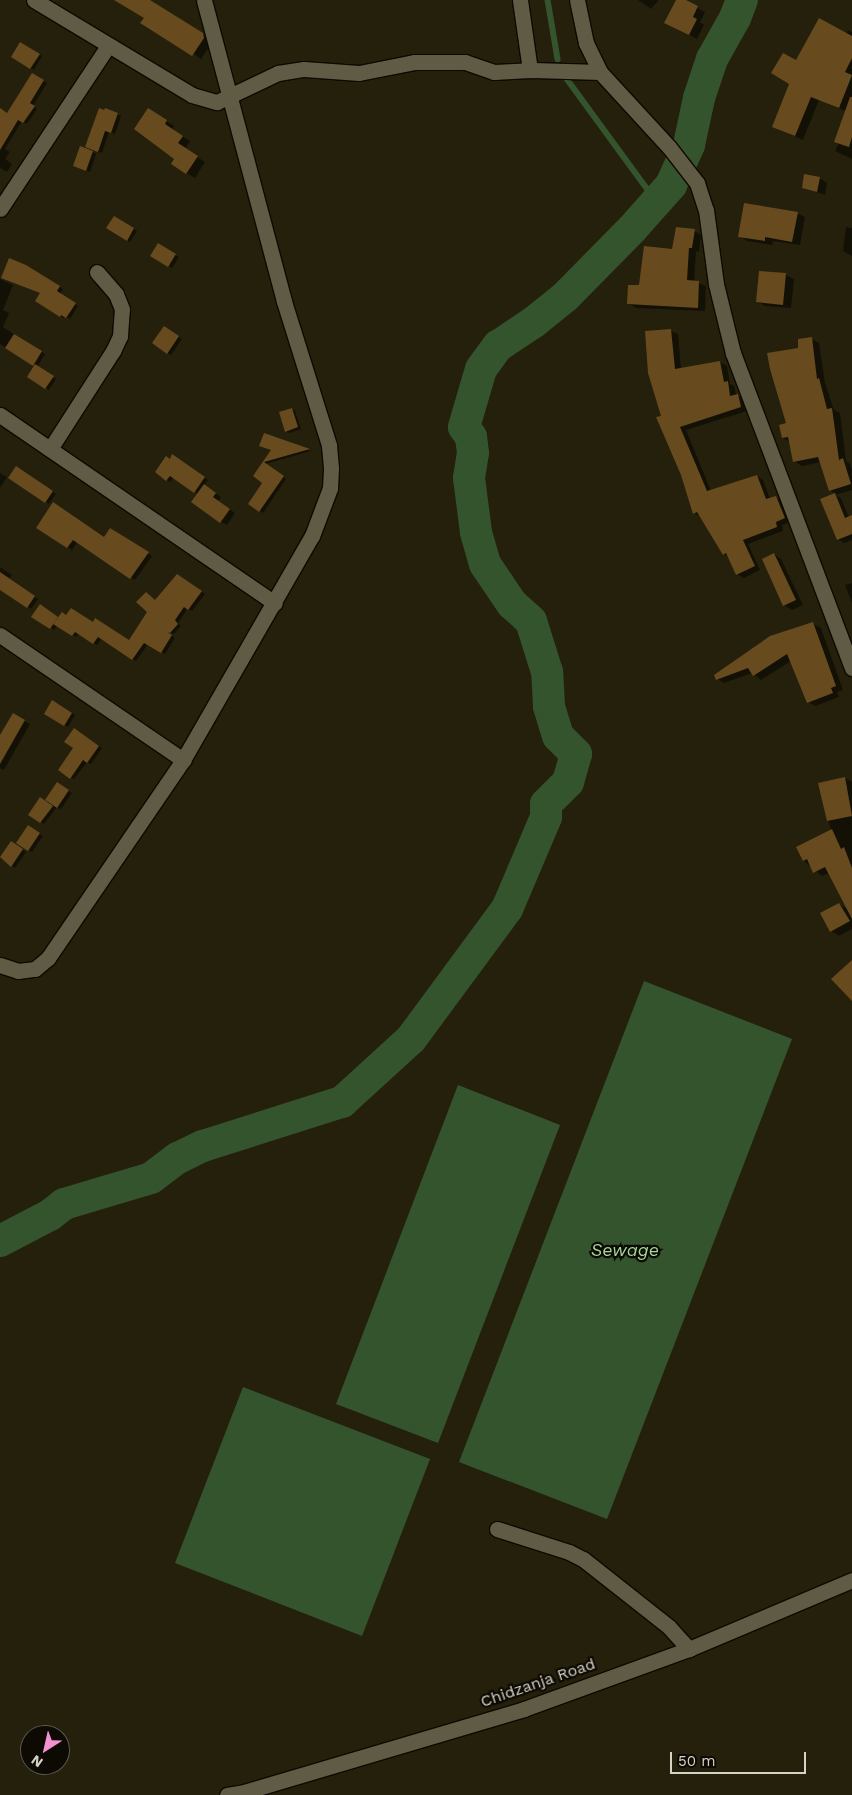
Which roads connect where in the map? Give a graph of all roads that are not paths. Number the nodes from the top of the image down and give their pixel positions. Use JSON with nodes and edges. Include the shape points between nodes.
{"nodes":[{"id":1,"x":34,"y":0,"type":"edge"},
{"id":2,"x":204,"y":0,"type":"edge"},
{"id":3,"x":520,"y":0,"type":"edge"},
{"id":4,"x":577,"y":0,"type":"edge"},
{"id":5,"x":108,"y":46,"type":"junction"},
{"id":6,"x":530,"y":70,"type":"junction"},
{"id":7,"x":600,"y":72,"type":"junction"},
{"id":8,"x":231,"y":96,"type":"junction"},
{"id":9,"x":0,"y":209,"type":"edge"},
{"id":10,"x":97,"y":272,"type":"dead end"},
{"id":11,"x":0,"y":415,"type":"edge"},
{"id":12,"x":50,"y":448,"type":"junction"},
{"id":13,"x":275,"y":603,"type":"junction"},
{"id":14,"x":0,"y":635,"type":"edge"},
{"id":15,"x":852,"y":668,"type":"edge"},
{"id":16,"x":183,"y":760,"type":"junction"},
{"id":17,"x":0,"y":965,"type":"edge"},
{"id":18,"x":498,"y":1529,"type":"dead end"},
{"id":19,"x":852,"y":1580,"type":"edge"},
{"id":20,"x":688,"y":1649,"type":"junction"},
{"id":21,"x":227,"y":1795,"type":"edge"}],
"edges":[{"from":1,"to":5,"type":"street"},
{"from":2,"to":8,"type":"street"},
{"from":3,"to":6,"type":"street"},
{"from":4,"to":7,"type":"street","via":[[586,43]]},
{"from":5,"to":8,"type":"street","via":[[205,100],[217,102]]},
{"from":5,"to":9,"type":"street"},
{"from":6,"to":7,"type":"street"},
{"from":6,"to":8,"type":"street","via":[[494,72],[465,62],[414,62],[359,73],[304,69],[278,73]]},
{"from":7,"to":15,"type":"street","via":[[669,147],[697,183],[706,210],[716,284],[732,353]]},
{"from":8,"to":13,"type":"street","via":[[284,301],[329,445],[331,468],[325,507]]},
{"from":10,"to":12,"type":"street","via":[[116,294],[122,309],[120,336]]},
{"from":11,"to":12,"type":"street"},
{"from":12,"to":13,"type":"street"},
{"from":13,"to":16,"type":"street"},
{"from":14,"to":16,"type":"street"},
{"from":16,"to":17,"type":"street","via":[[48,958],[35,969],[18,971]]},
{"from":18,"to":20,"type":"street","via":[[582,1559],[669,1627]]},
{"from":19,"to":20,"type":"street","name":"Chidzanja Road"},
{"from":20,"to":21,"type":"street","name":"Chidzanja Road","via":[[524,1709]]}]}
